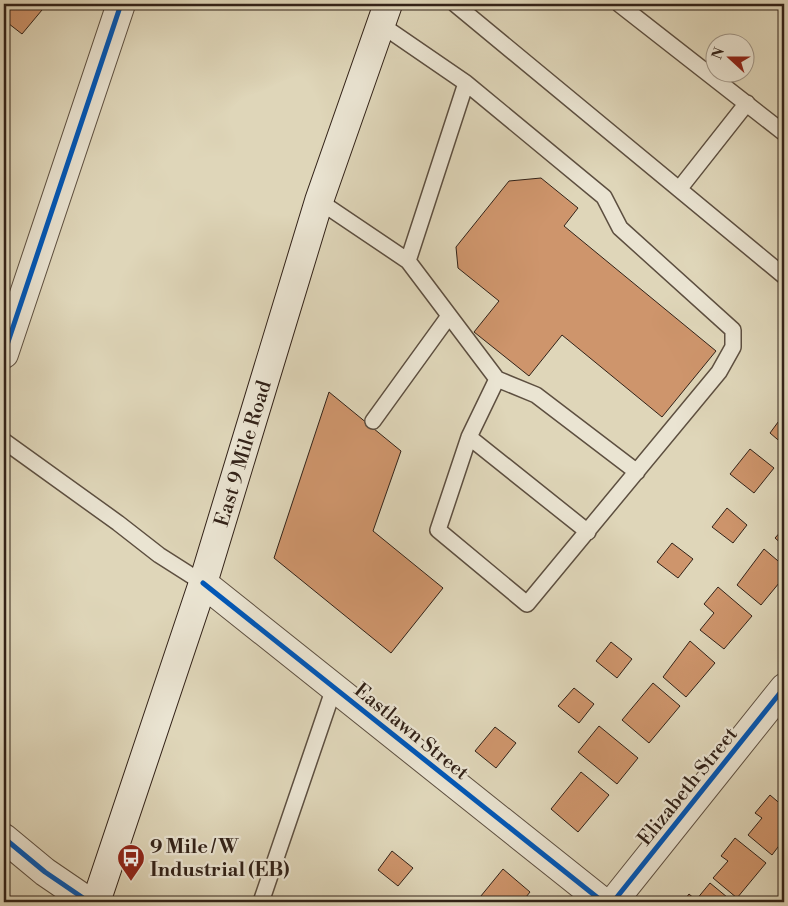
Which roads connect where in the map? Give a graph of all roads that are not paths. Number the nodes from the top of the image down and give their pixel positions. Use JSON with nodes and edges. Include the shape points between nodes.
{"nodes":[{"id":1,"x":121,"y":4,"type":"edge"},
{"id":2,"x":455,"y":4,"type":"edge"},
{"id":3,"x":619,"y":4,"type":"edge"},
{"id":4,"x":384,"y":14,"type":"edge"},
{"id":5,"x":466,"y":83,"type":"junction"},
{"id":6,"x":747,"y":104,"type":"junction"},
{"id":7,"x":784,"y":133,"type":"edge"},
{"id":8,"x":680,"y":188,"type":"junction"},
{"id":9,"x":319,"y":201,"type":"junction"},
{"id":10,"x":408,"y":261,"type":"junction"},
{"id":11,"x":784,"y":276,"type":"edge"},
{"id":12,"x":449,"y":316,"type":"junction"},
{"id":13,"x":4,"y":354,"type":"edge"},
{"id":14,"x":497,"y":379,"type":"junction"},
{"id":15,"x":373,"y":421,"type":"dead end"},
{"id":16,"x":469,"y":437,"type":"junction"},
{"id":17,"x":4,"y":441,"type":"edge"},
{"id":18,"x":637,"y":472,"type":"junction"},
{"id":19,"x":588,"y":532,"type":"junction"},
{"id":20,"x":202,"y":583,"type":"junction"},
{"id":21,"x":334,"y":688,"type":"junction"},
{"id":22,"x":784,"y":688,"type":"edge"},
{"id":23,"x":4,"y":838,"type":"edge"},
{"id":24,"x":89,"y":902,"type":"edge"},
{"id":25,"x":96,"y":902,"type":"edge"},
{"id":26,"x":261,"y":902,"type":"edge"},
{"id":27,"x":603,"y":902,"type":"edge"},
{"id":28,"x":613,"y":902,"type":"edge"}],
"edges":[{"from":1,"to":13,"type":"street"},
{"from":2,"to":8,"type":"lane"},
{"from":3,"to":6,"type":"lane"},
{"from":4,"to":5,"type":"lane"},
{"from":4,"to":9,"type":"street","name":"East 9 Mile Road"},
{"from":5,"to":10,"type":"lane"},
{"from":5,"to":18,"type":"lane","via":[[604,197],[620,228],[733,330],[733,347],[719,372]]},
{"from":6,"to":7,"type":"lane"},
{"from":6,"to":8,"type":"lane"},
{"from":8,"to":11,"type":"lane"},
{"from":9,"to":10,"type":"lane"},
{"from":9,"to":20,"type":"street","name":"East 9 Mile Road"},
{"from":10,"to":12,"type":"lane"},
{"from":12,"to":14,"type":"lane"},
{"from":12,"to":15,"type":"lane"},
{"from":14,"to":16,"type":"lane"},
{"from":14,"to":18,"type":"lane","via":[[536,395]]},
{"from":16,"to":19,"type":"lane"},
{"from":16,"to":19,"type":"lane","via":[[438,530],[527,604]]},
{"from":17,"to":20,"type":"lane"},
{"from":18,"to":19,"type":"lane"},
{"from":20,"to":21,"type":"street","name":"Eastlawn Street"},
{"from":20,"to":25,"type":"street","name":"East 9 Mile Road"},
{"from":21,"to":26,"type":"lane"},
{"from":21,"to":27,"type":"street","name":"Eastlawn Street"},
{"from":22,"to":28,"type":"street","name":"Elizabeth Street"},
{"from":23,"to":24,"type":"street"}]}
